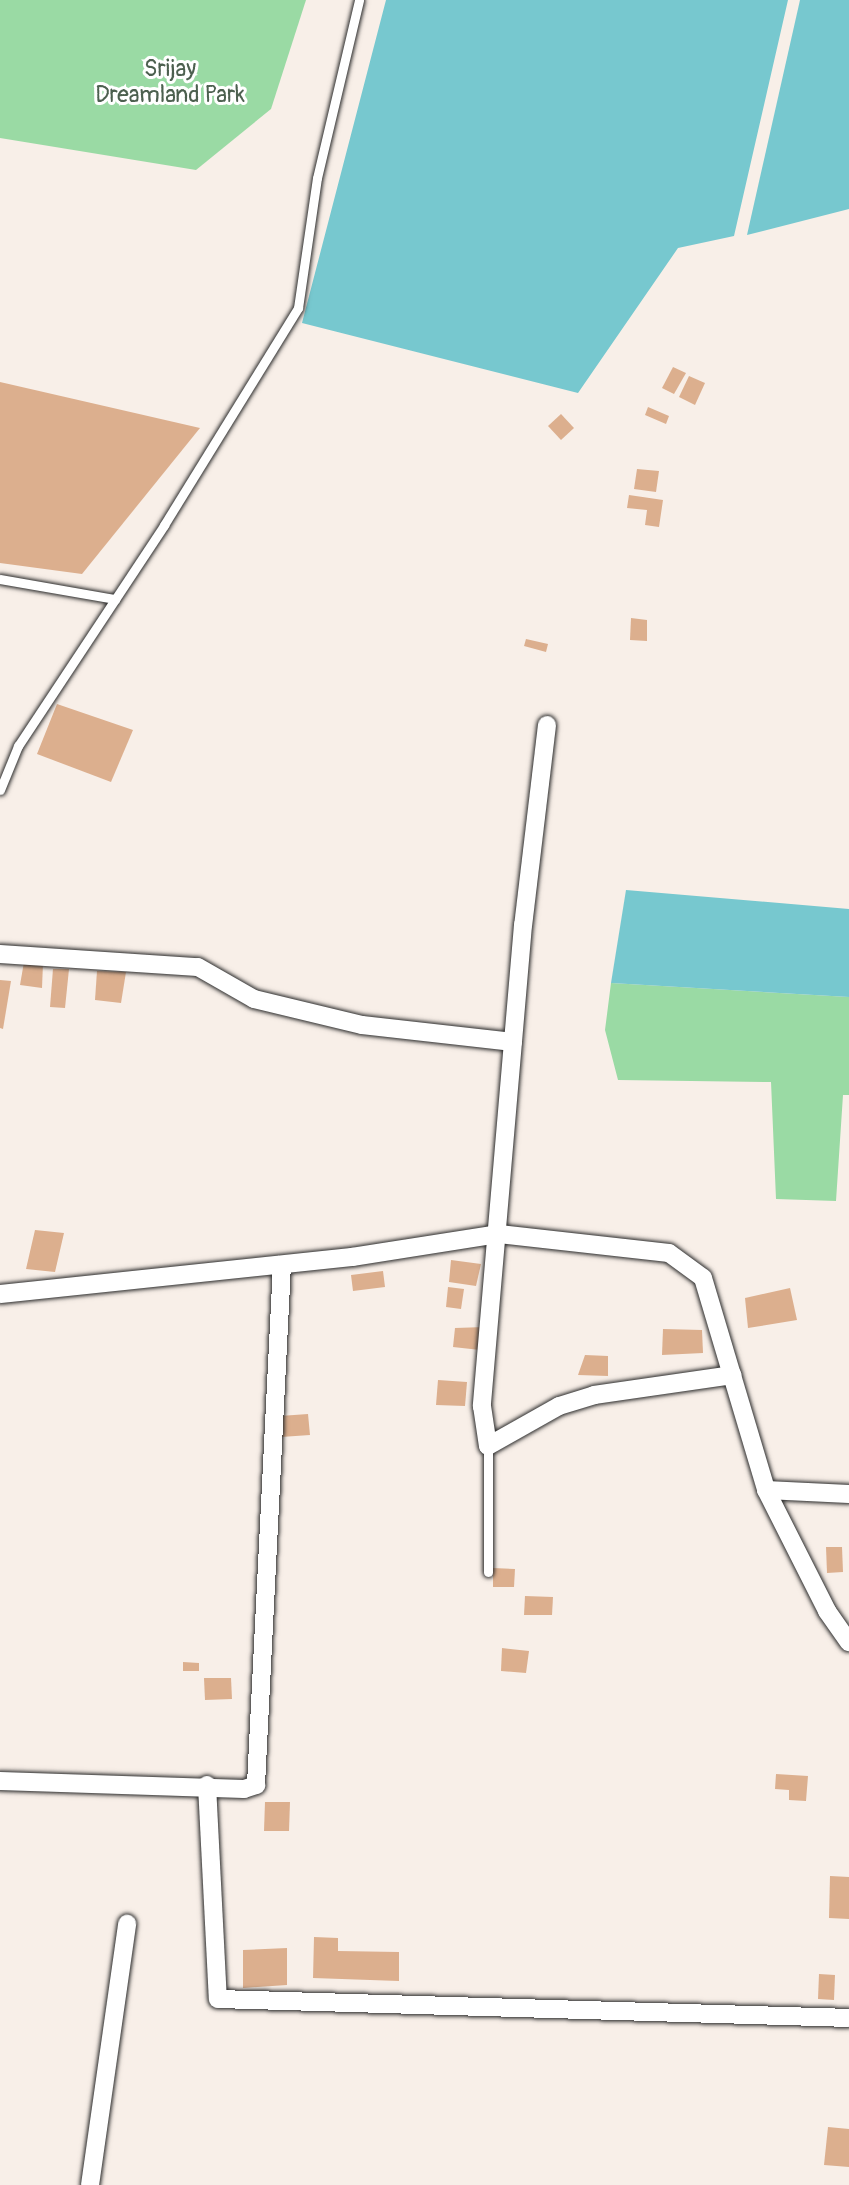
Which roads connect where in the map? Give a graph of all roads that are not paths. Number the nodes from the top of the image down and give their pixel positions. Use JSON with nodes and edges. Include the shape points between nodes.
{"nodes":[{"id":1,"x":359,"y":0,"type":"edge"},
{"id":2,"x":0,"y":579,"type":"edge"},
{"id":3,"x":115,"y":599,"type":"junction"},
{"id":4,"x":547,"y":725,"type":"dead end"},
{"id":5,"x":0,"y":790,"type":"edge"},
{"id":6,"x":0,"y":954,"type":"edge"},
{"id":7,"x":513,"y":1042,"type":"junction"},
{"id":8,"x":499,"y":1234,"type":"junction"},
{"id":9,"x":282,"y":1265,"type":"junction"},
{"id":10,"x":0,"y":1294,"type":"edge"},
{"id":11,"x":733,"y":1375,"type":"junction"},
{"id":12,"x":488,"y":1447,"type":"junction"},
{"id":13,"x":766,"y":1490,"type":"junction"},
{"id":14,"x":849,"y":1494,"type":"edge"},
{"id":15,"x":488,"y":1572,"type":"dead end"},
{"id":16,"x":849,"y":1642,"type":"edge"},
{"id":17,"x":0,"y":1781,"type":"edge"},
{"id":18,"x":208,"y":1784,"type":"junction"},
{"id":19,"x":127,"y":1924,"type":"dead end"},
{"id":20,"x":849,"y":2018,"type":"edge"},
{"id":21,"x":90,"y":2185,"type":"edge"}],
"edges":[{"from":1,"to":3,"type":"lane","via":[[317,178],[298,308]]},
{"from":2,"to":3,"type":"lane"},
{"from":3,"to":5,"type":"lane","via":[[18,747]]},
{"from":4,"to":7,"type":"street"},
{"from":6,"to":7,"type":"street","via":[[198,968],[254,999],[348,1022]]},
{"from":7,"to":8,"type":"street"},
{"from":8,"to":9,"type":"street"},
{"from":8,"to":11,"type":"street","via":[[669,1253],[687,1262],[703,1278]]},
{"from":8,"to":12,"type":"street","via":[[482,1406]]},
{"from":9,"to":10,"type":"street"},
{"from":9,"to":18,"type":"street","via":[[265,1538],[259,1775],[256,1785],[244,1789]]},
{"from":11,"to":12,"type":"street","via":[[594,1395],[559,1406]]},
{"from":11,"to":13,"type":"street"},
{"from":12,"to":15,"type":"lane"},
{"from":13,"to":14,"type":"street"},
{"from":13,"to":16,"type":"street","via":[[827,1611]]},
{"from":17,"to":18,"type":"street"},
{"from":18,"to":20,"type":"street","via":[[218,1999]]},
{"from":19,"to":21,"type":"street"}]}
